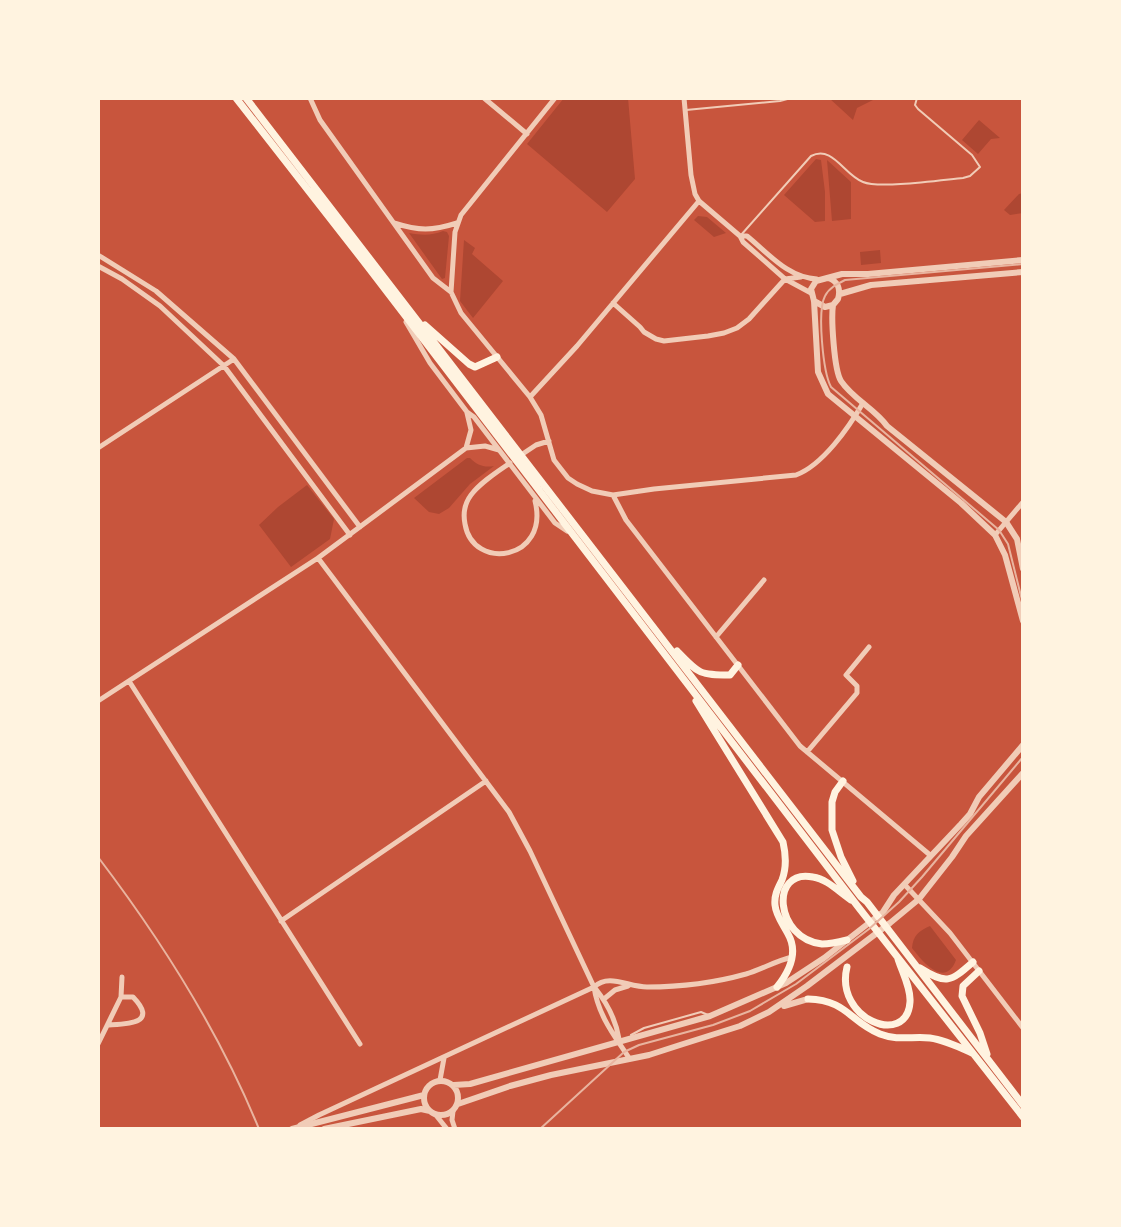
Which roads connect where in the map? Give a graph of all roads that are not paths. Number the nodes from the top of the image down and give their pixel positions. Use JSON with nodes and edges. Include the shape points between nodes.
{"nodes":[{"id":1,"x":236,"y":98,"type":"edge"},
{"id":2,"x":246,"y":98,"type":"edge"},
{"id":3,"x":310,"y":98,"type":"edge"},
{"id":4,"x":484,"y":98,"type":"edge"},
{"id":5,"x":555,"y":98,"type":"edge"},
{"id":6,"x":684,"y":98,"type":"edge"},
{"id":7,"x":791,"y":98,"type":"edge"},
{"id":8,"x":917,"y":98,"type":"edge"},
{"id":9,"x":685,"y":110,"type":"junction"},
{"id":10,"x":527,"y":134,"type":"junction"},
{"id":11,"x":699,"y":201,"type":"junction"},
{"id":12,"x":394,"y":223,"type":"junction"},
{"id":13,"x":457,"y":223,"type":"junction"},
{"id":14,"x":740,"y":236,"type":"junction"},
{"id":15,"x":98,"y":255,"type":"edge"},
{"id":16,"x":1023,"y":260,"type":"edge"},
{"id":17,"x":98,"y":266,"type":"edge"},
{"id":18,"x":1023,"y":272,"type":"edge"},
{"id":19,"x":801,"y":277,"type":"junction"},
{"id":20,"x":828,"y":278,"type":"junction"},
{"id":21,"x":785,"y":279,"type":"junction"},
{"id":22,"x":818,"y":279,"type":"junction"},
{"id":23,"x":451,"y":292,"type":"junction"},
{"id":24,"x":811,"y":293,"type":"junction"},
{"id":25,"x":840,"y":294,"type":"junction"},
{"id":26,"x":814,"y":301,"type":"junction"},
{"id":27,"x":613,"y":303,"type":"junction"},
{"id":28,"x":396,"y":304,"type":"junction"},
{"id":29,"x":833,"y":305,"type":"junction"},
{"id":30,"x":416,"y":318,"type":"junction"},
{"id":31,"x":497,"y":357,"type":"junction"},
{"id":32,"x":234,"y":359,"type":"junction"},
{"id":33,"x":224,"y":366,"type":"junction"},
{"id":34,"x":530,"y":397,"type":"junction"},
{"id":35,"x":863,"y":402,"type":"junction"},
{"id":36,"x":467,"y":412,"type":"junction"},
{"id":37,"x":854,"y":417,"type":"junction"},
{"id":38,"x":549,"y":441,"type":"junction"},
{"id":39,"x":98,"y":448,"type":"edge"},
{"id":40,"x":466,"y":448,"type":"junction"},
{"id":41,"x":507,"y":451,"type":"junction"},
{"id":42,"x":519,"y":465,"type":"junction"},
{"id":43,"x":613,"y":495,"type":"junction"},
{"id":44,"x":534,"y":497,"type":"junction"},
{"id":45,"x":1023,"y":502,"type":"edge"},
{"id":46,"x":1006,"y":522,"type":"junction"},
{"id":47,"x":360,"y":527,"type":"junction"},
{"id":48,"x":572,"y":534,"type":"junction"},
{"id":49,"x":350,"y":535,"type":"junction"},
{"id":50,"x":995,"y":535,"type":"junction"},
{"id":51,"x":318,"y":558,"type":"junction"},
{"id":52,"x":1023,"y":569,"type":"edge"},
{"id":53,"x":764,"y":580,"type":"dead end"},
{"id":54,"x":1023,"y":621,"type":"edge"},
{"id":55,"x":652,"y":625,"type":"junction"},
{"id":56,"x":716,"y":637,"type":"junction"},
{"id":57,"x":869,"y":647,"type":"dead end"},
{"id":58,"x":738,"y":665,"type":"junction"},
{"id":59,"x":676,"y":669,"type":"junction"},
{"id":60,"x":129,"y":681,"type":"junction"},
{"id":61,"x":98,"y":701,"type":"edge"},
{"id":62,"x":1023,"y":745,"type":"edge"},
{"id":63,"x":807,"y":752,"type":"junction"},
{"id":64,"x":1023,"y":773,"type":"edge"},
{"id":65,"x":486,"y":781,"type":"junction"},
{"id":66,"x":843,"y":781,"type":"junction"},
{"id":67,"x":930,"y":855,"type":"junction"},
{"id":68,"x":904,"y":884,"type":"junction"},
{"id":69,"x":919,"y":899,"type":"junction"},
{"id":70,"x":861,"y":903,"type":"junction"},
{"id":71,"x":281,"y":921,"type":"junction"},
{"id":72,"x":847,"y":940,"type":"junction"},
{"id":73,"x":850,"y":953,"type":"junction"},
{"id":74,"x":896,"y":953,"type":"junction"},
{"id":75,"x":792,"y":957,"type":"junction"},
{"id":76,"x":973,"y":962,"type":"junction"},
{"id":77,"x":915,"y":965,"type":"junction"},
{"id":78,"x":847,"y":967,"type":"joint"},
{"id":79,"x":979,"y":971,"type":"junction"},
{"id":80,"x":122,"y":977,"type":"dead end"},
{"id":81,"x":629,"y":985,"type":"junction"},
{"id":82,"x":594,"y":987,"type":"junction"},
{"id":83,"x":777,"y":987,"type":"junction"},
{"id":84,"x":121,"y":997,"type":"junction"},
{"id":85,"x":604,"y":999,"type":"junction"},
{"id":86,"x":808,"y":999,"type":"joint"},
{"id":87,"x":769,"y":1012,"type":"junction"},
{"id":88,"x":108,"y":1026,"type":"junction"},
{"id":89,"x":1023,"y":1028,"type":"edge"},
{"id":90,"x":619,"y":1042,"type":"junction"},
{"id":91,"x":98,"y":1044,"type":"edge"},
{"id":92,"x":360,"y":1044,"type":"dead end"},
{"id":93,"x":974,"y":1053,"type":"junction"},
{"id":94,"x":444,"y":1057,"type":"junction"},
{"id":95,"x":629,"y":1058,"type":"junction"},
{"id":96,"x":989,"y":1060,"type":"junction"},
{"id":97,"x":440,"y":1080,"type":"junction"},
{"id":98,"x":454,"y":1085,"type":"junction"},
{"id":99,"x":424,"y":1095,"type":"junction"},
{"id":100,"x":458,"y":1104,"type":"junction"},
{"id":101,"x":1023,"y":1105,"type":"edge"},
{"id":102,"x":453,"y":1111,"type":"junction"},
{"id":103,"x":433,"y":1113,"type":"junction"},
{"id":104,"x":1023,"y":1117,"type":"edge"},
{"id":105,"x":294,"y":1128,"type":"edge"},
{"id":106,"x":324,"y":1129,"type":"edge"},
{"id":107,"x":447,"y":1129,"type":"edge"},
{"id":108,"x":455,"y":1129,"type":"edge"}],
"edges":[{"from":1,"to":28,"type":"main road"},
{"from":2,"to":30,"type":"main road"},
{"from":3,"to":12,"type":"street"},
{"from":4,"to":10,"type":"street"},
{"from":5,"to":10,"type":"street"},
{"from":6,"to":9,"type":"street"},
{"from":7,"to":9,"type":"lane"},
{"from":8,"to":14,"type":"lane","via":[[918,109],[972,155],[980,167],[975,173],[872,185],[819,153]]},
{"from":9,"to":11,"type":"street","via":[[692,186]]},
{"from":10,"to":13,"type":"street"},
{"from":11,"to":14,"type":"street"},
{"from":11,"to":27,"type":"street"},
{"from":12,"to":13,"type":"street","via":[[433,230]]},
{"from":12,"to":23,"type":"street","via":[[433,278]]},
{"from":13,"to":23,"type":"street"},
{"from":14,"to":19,"type":"street"},
{"from":14,"to":21,"type":"street"},
{"from":15,"to":32,"type":"street","via":[[156,291]]},
{"from":16,"to":20,"type":"street"},
{"from":17,"to":33,"type":"street","via":[[160,306]]},
{"from":18,"to":25,"type":"street","via":[[871,285]]},
{"from":19,"to":21,"type":"street"},
{"from":19,"to":22,"type":"street"},
{"from":20,"to":22,"type":"street"},
{"from":20,"to":25,"type":"street"},
{"from":21,"to":24,"type":"street"},
{"from":21,"to":27,"type":"street","via":[[749,319],[708,336],[656,339]]},
{"from":22,"to":24,"type":"street"},
{"from":23,"to":31,"type":"street"},
{"from":24,"to":26,"type":"street"},
{"from":25,"to":29,"type":"street"},
{"from":26,"to":29,"type":"street"},
{"from":26,"to":37,"type":"street","via":[[819,377],[828,394]]},
{"from":27,"to":34,"type":"street"},
{"from":28,"to":36,"type":"street","via":[[430,363]]},
{"from":28,"to":41,"type":"main road"},
{"from":29,"to":35,"type":"street","via":[[839,379]]},
{"from":30,"to":31,"type":"main road","via":[[475,367]]},
{"from":30,"to":41,"type":"main road"},
{"from":31,"to":34,"type":"street"},
{"from":32,"to":33,"type":"street"},
{"from":32,"to":47,"type":"street"},
{"from":33,"to":39,"type":"street"},
{"from":33,"to":49,"type":"street"},
{"from":34,"to":38,"type":"street"},
{"from":35,"to":37,"type":"street"},
{"from":35,"to":46,"type":"street"},
{"from":36,"to":40,"type":"street","via":[[471,430]]},
{"from":36,"to":41,"type":"street"},
{"from":37,"to":43,"type":"street","via":[[814,465],[796,475]]},
{"from":37,"to":50,"type":"street"},
{"from":38,"to":43,"type":"street","via":[[554,460],[568,478]]},
{"from":38,"to":44,"type":"street","via":[[478,487],[466,503],[466,530],[477,545],[494,554],[521,548],[536,528]]},
{"from":40,"to":41,"type":"street"},
{"from":40,"to":47,"type":"street"},
{"from":41,"to":42,"type":"main road"},
{"from":42,"to":44,"type":"street"},
{"from":42,"to":48,"type":"main road"},
{"from":42,"to":55,"type":"main road"},
{"from":43,"to":56,"type":"street","via":[[626,520]]},
{"from":44,"to":48,"type":"street"},
{"from":45,"to":46,"type":"street"},
{"from":46,"to":50,"type":"street"},
{"from":46,"to":52,"type":"street","via":[[1017,539]]},
{"from":47,"to":49,"type":"street"},
{"from":48,"to":59,"type":"main road"},
{"from":49,"to":51,"type":"street"},
{"from":50,"to":54,"type":"street"},
{"from":51,"to":60,"type":"street"},
{"from":51,"to":65,"type":"street"},
{"from":53,"to":56,"type":"street"},
{"from":55,"to":58,"type":"main road","via":[[705,675],[730,675]]},
{"from":55,"to":70,"type":"main road"},
{"from":56,"to":58,"type":"street"},
{"from":57,"to":63,"type":"street","via":[[846,675],[857,693]]},
{"from":58,"to":63,"type":"street"},
{"from":59,"to":70,"type":"main road"},
{"from":59,"to":75,"type":"main road","via":[[783,842],[785,868],[775,904],[792,941]]},
{"from":60,"to":61,"type":"street"},
{"from":60,"to":71,"type":"street"},
{"from":62,"to":67,"type":"street","via":[[970,814]]},
{"from":63,"to":66,"type":"street"},
{"from":64,"to":69,"type":"street"},
{"from":65,"to":71,"type":"street"},
{"from":65,"to":82,"type":"street","via":[[518,829]]},
{"from":66,"to":67,"type":"street"},
{"from":66,"to":70,"type":"main road","via":[[832,802],[832,830]]},
{"from":67,"to":68,"type":"street"},
{"from":68,"to":69,"type":"street"},
{"from":68,"to":72,"type":"street","via":[[883,912]]},
{"from":69,"to":73,"type":"street"},
{"from":69,"to":76,"type":"street"},
{"from":70,"to":72,"type":"main road","via":[[808,876],[790,883],[783,897],[784,913],[806,939],[822,944]]},
{"from":70,"to":74,"type":"main road"},
{"from":70,"to":77,"type":"main road"},
{"from":71,"to":92,"type":"street"},
{"from":72,"to":83,"type":"street"},
{"from":73,"to":78,"type":"street"},
{"from":73,"to":87,"type":"street"},
{"from":74,"to":78,"type":"main road","via":[[910,1003],[897,1022],[876,1024],[858,1012],[845,988]]},
{"from":74,"to":93,"type":"main road"},
{"from":75,"to":81,"type":"street","via":[[719,980]]},
{"from":75,"to":83,"type":"main road","via":[[788,974]]},
{"from":76,"to":77,"type":"main road","via":[[946,980]]},
{"from":76,"to":79,"type":"street"},
{"from":77,"to":96,"type":"main road"},
{"from":79,"to":89,"type":"street"},
{"from":79,"to":96,"type":"main road","via":[[963,986],[962,996]]},
{"from":80,"to":84,"type":"street"},
{"from":81,"to":82,"type":"street","via":[[610,980]]},
{"from":81,"to":85,"type":"street"},
{"from":82,"to":85,"type":"street"},
{"from":82,"to":90,"type":"street","via":[[596,1004]]},
{"from":82,"to":94,"type":"street"},
{"from":83,"to":90,"type":"street","via":[[710,1016]]},
{"from":84,"to":88,"type":"street"},
{"from":84,"to":88,"type":"street","via":[[139,1003],[141,1017],[130,1025]]},
{"from":85,"to":90,"type":"street"},
{"from":86,"to":87,"type":"street"},
{"from":86,"to":93,"type":"main road","via":[[840,1006],[892,1038],[936,1039]]},
{"from":87,"to":95,"type":"street","via":[[714,1036]]},
{"from":88,"to":91,"type":"street"},
{"from":90,"to":95,"type":"street"},
{"from":90,"to":98,"type":"street"},
{"from":93,"to":104,"type":"main road"},
{"from":94,"to":97,"type":"street"},
{"from":94,"to":105,"type":"street"},
{"from":95,"to":100,"type":"street"},
{"from":96,"to":101,"type":"main road"},
{"from":97,"to":98,"type":"street"},
{"from":97,"to":99,"type":"street"},
{"from":98,"to":100,"type":"street"},
{"from":99,"to":103,"type":"street"},
{"from":99,"to":105,"type":"street"},
{"from":100,"to":102,"type":"street"},
{"from":102,"to":103,"type":"street"},
{"from":102,"to":108,"type":"street"},
{"from":103,"to":106,"type":"street","via":[[421,1109]]},
{"from":103,"to":107,"type":"street"}]}
